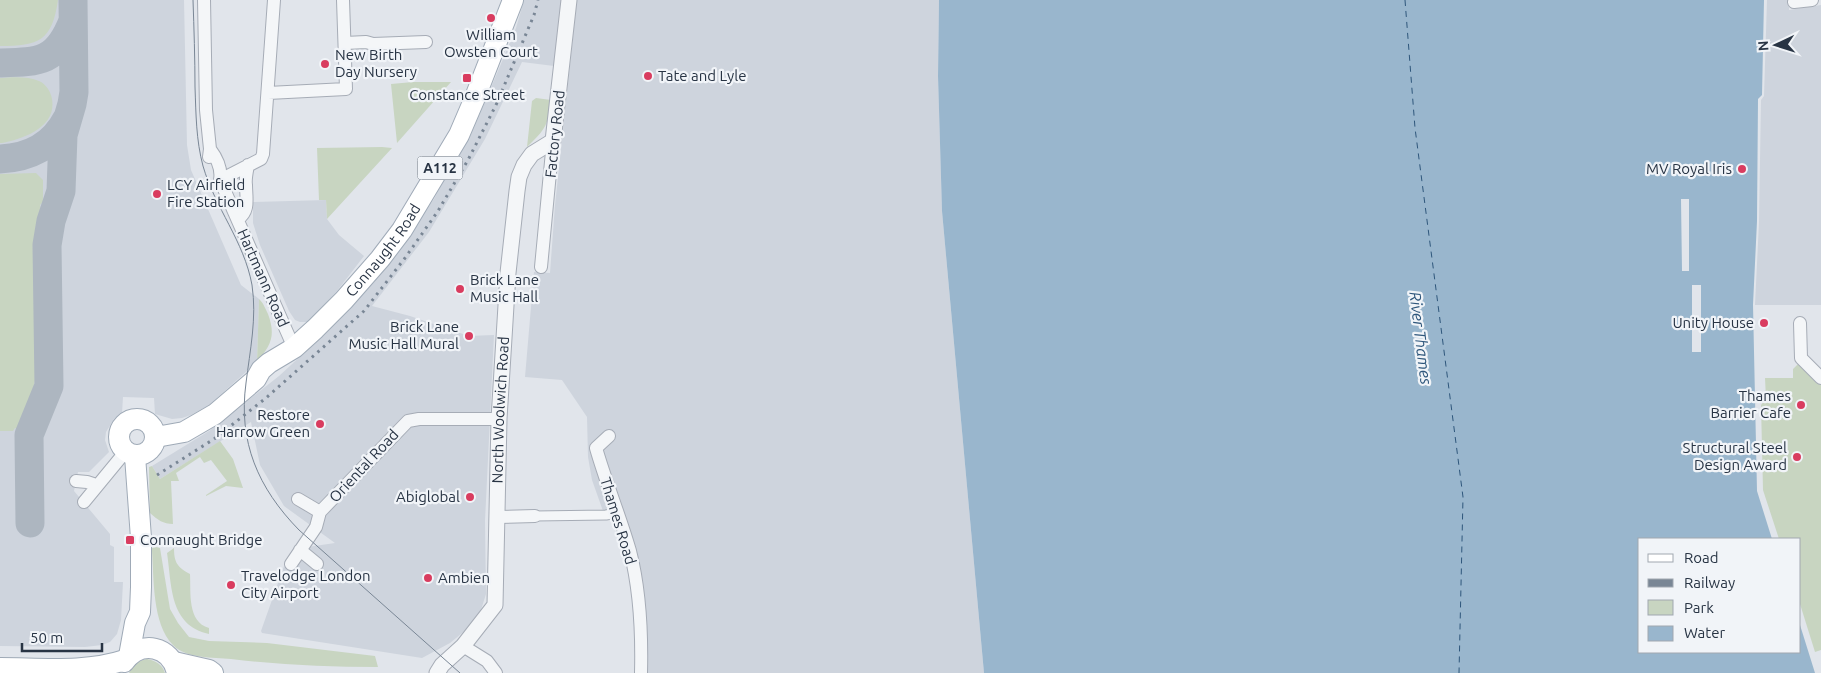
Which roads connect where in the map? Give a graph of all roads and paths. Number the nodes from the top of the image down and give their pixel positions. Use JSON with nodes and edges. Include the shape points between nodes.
{"nodes":[{"id":1,"x":204,"y":0,"type":"edge"},
{"id":2,"x":274,"y":0,"type":"edge"},
{"id":3,"x":343,"y":0,"type":"edge"},
{"id":4,"x":513,"y":0,"type":"edge"},
{"id":5,"x":569,"y":0,"type":"edge"},
{"id":6,"x":1812,"y":0,"type":"edge"},
{"id":7,"x":1794,"y":2,"type":"dead end"},
{"id":8,"x":426,"y":42,"type":"dead end"},
{"id":9,"x":345,"y":43,"type":"junction"},
{"id":10,"x":268,"y":92,"type":"junction"},
{"id":11,"x":554,"y":141,"type":"junction"},
{"id":12,"x":248,"y":165,"type":"junction"},
{"id":13,"x":234,"y":172,"type":"junction"},
{"id":14,"x":220,"y":180,"type":"junction"},
{"id":15,"x":246,"y":184,"type":"junction"},
{"id":16,"x":238,"y":219,"type":"junction"},
{"id":17,"x":541,"y":267,"type":"dead end"},
{"id":18,"x":1800,"y":323,"type":"dead end"},
{"id":19,"x":294,"y":348,"type":"junction"},
{"id":20,"x":1821,"y":378,"type":"edge"},
{"id":21,"x":499,"y":419,"type":"junction"},
{"id":22,"x":609,"y":436,"type":"dead end"},
{"id":23,"x":156,"y":437,"type":"junction"},
{"id":24,"x":131,"y":454,"type":"junction"},
{"id":25,"x":76,"y":482,"type":"dead end"},
{"id":26,"x":95,"y":487,"type":"junction"},
{"id":27,"x":298,"y":499,"type":"dead end"},
{"id":28,"x":84,"y":502,"type":"dead end"},
{"id":29,"x":320,"y":512,"type":"junction"},
{"id":30,"x":616,"y":513,"type":"junction"},
{"id":31,"x":535,"y":516,"type":"joint"},
{"id":32,"x":496,"y":517,"type":"junction"},
{"id":33,"x":300,"y":550,"type":"junction"},
{"id":34,"x":291,"y":564,"type":"dead end"},
{"id":35,"x":317,"y":564,"type":"dead end"},
{"id":36,"x":140,"y":612,"type":"junction"},
{"id":37,"x":463,"y":646,"type":"junction"},
{"id":38,"x":156,"y":649,"type":"junction"},
{"id":39,"x":125,"y":663,"type":"edge"},
{"id":40,"x":0,"y":668,"type":"edge"},
{"id":41,"x":176,"y":668,"type":"edge"},
{"id":42,"x":213,"y":673,"type":"edge"},
{"id":43,"x":437,"y":673,"type":"edge"},
{"id":44,"x":496,"y":673,"type":"edge"},
{"id":45,"x":641,"y":673,"type":"edge"}],
"edges":[{"from":1,"to":14,"type":"street","name":"Hartmann Road","via":[[208,157],[214,177]]},
{"from":2,"to":10,"type":"street"},
{"from":3,"to":9,"type":"street"},
{"from":4,"to":19,"type":"main road","name":"Connaught Road","number":"A112","via":[[459,135],[402,230],[344,300]]},
{"from":5,"to":11,"type":"street","name":"Factory Road"},
{"from":6,"to":7,"type":"street"},
{"from":8,"to":9,"type":"street"},
{"from":9,"to":10,"type":"street","via":[[346,89]]},
{"from":10,"to":12,"type":"street","via":[[263,154],[261,159]]},
{"from":11,"to":17,"type":"street","name":"Factory Road"},
{"from":11,"to":21,"type":"street","name":"North Woolwich Road","via":[[532,154],[519,177],[508,273]]},
{"from":12,"to":13,"type":"street"},
{"from":12,"to":15,"type":"street"},
{"from":13,"to":14,"type":"street"},
{"from":13,"to":15,"type":"street"},
{"from":14,"to":16,"type":"street","name":"Hartmann Road"},
{"from":15,"to":16,"type":"street","via":[[246,210]]},
{"from":16,"to":19,"type":"street","name":"Hartmann Road"},
{"from":18,"to":20,"type":"street","via":[[1801,358]]},
{"from":19,"to":23,"type":"main road","name":"Connaught Road","number":"A112","via":[[261,370],[256,379],[199,425],[184,432]]},
{"from":21,"to":29,"type":"street","name":"Oriental Road","via":[[408,420]]},
{"from":21,"to":32,"type":"street","name":"North Woolwich Road"},
{"from":22,"to":30,"type":"street","name":"Thames Road","via":[[596,448]]},
{"from":23,"to":24,"type":"main road","via":[[147,453]]},
{"from":23,"to":24,"type":"main road","via":[[150,424],[144,420],[137,418],[124,424],[120,430],[120,445]]},
{"from":24,"to":26,"type":"street"},
{"from":24,"to":36,"type":"main road","via":[[142,564]]},
{"from":25,"to":26,"type":"street","via":[[87,482]]},
{"from":26,"to":28,"type":"street"},
{"from":27,"to":29,"type":"street","name":"Oriental Road"},
{"from":29,"to":33,"type":"street","name":"Oriental Road","via":[[316,527]]},
{"from":30,"to":31,"type":"street"},
{"from":30,"to":45,"type":"street","name":"Thames Road","via":[[630,552],[637,594],[642,642]]},
{"from":31,"to":32,"type":"street"},
{"from":32,"to":37,"type":"street","name":"North Woolwich Road","via":[[495,606]]},
{"from":33,"to":34,"type":"street","name":"Oriental Road"},
{"from":33,"to":35,"type":"street"},
{"from":36,"to":38,"type":"main road"},
{"from":36,"to":39,"type":"main road"},
{"from":37,"to":43,"type":"street","name":"North Woolwich Road"},
{"from":37,"to":44,"type":"street","via":[[487,662]]},
{"from":38,"to":39,"type":"main road","via":[[140,649]]},
{"from":38,"to":41,"type":"main road"},
{"from":39,"to":40,"type":"main road","via":[[94,669]]},
{"from":41,"to":42,"type":"main road"}]}
